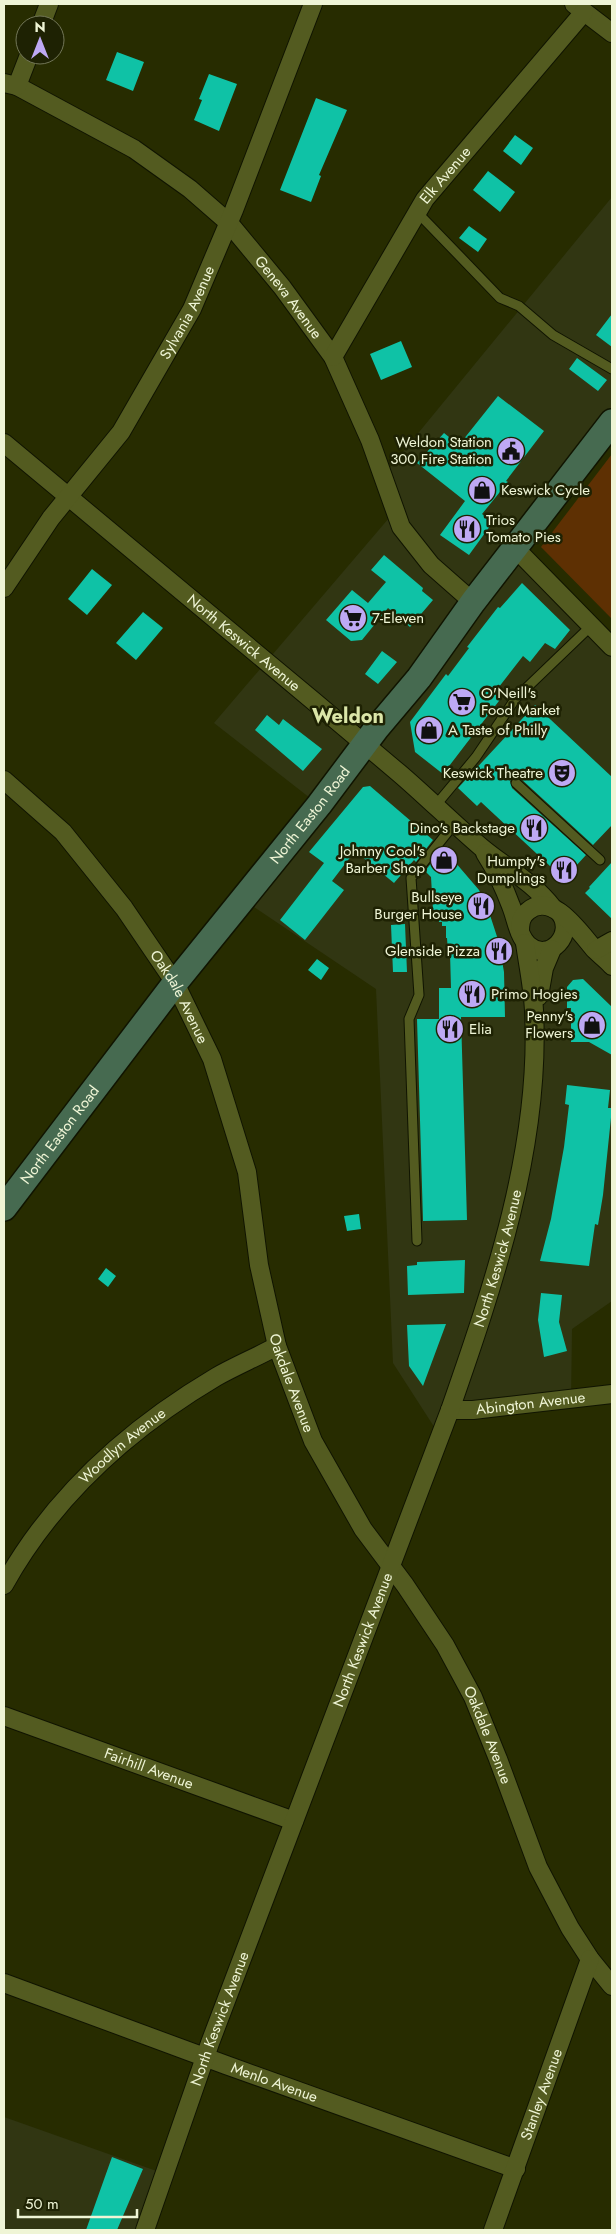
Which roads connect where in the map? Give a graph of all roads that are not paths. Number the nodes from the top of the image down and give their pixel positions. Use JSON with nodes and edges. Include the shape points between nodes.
{"nodes":[{"id":1,"x":313,"y":4,"type":"edge"},
{"id":2,"x":579,"y":8,"type":"edge"},
{"id":3,"x":612,"y":34,"type":"edge"},
{"id":4,"x":22,"y":65,"type":"edge"},
{"id":5,"x":10,"y":84,"type":"edge"},
{"id":6,"x":417,"y":212,"type":"junction"},
{"id":7,"x":229,"y":222,"type":"junction"},
{"id":8,"x":333,"y":357,"type":"junction"},
{"id":9,"x":612,"y":369,"type":"edge"},
{"id":10,"x":612,"y":422,"type":"edge"},
{"id":11,"x":4,"y":443,"type":"edge"},
{"id":12,"x":69,"y":498,"type":"junction"},
{"id":13,"x":516,"y":549,"type":"junction"},
{"id":14,"x":4,"y":588,"type":"edge"},
{"id":15,"x":473,"y":602,"type":"junction"},
{"id":16,"x":591,"y":626,"type":"junction"},
{"id":17,"x":612,"y":647,"type":"edge"},
{"id":18,"x":364,"y":743,"type":"junction"},
{"id":19,"x":4,"y":780,"type":"edge"},
{"id":20,"x":516,"y":783,"type":"dead end"},
{"id":21,"x":436,"y":805,"type":"junction"},
{"id":22,"x":455,"y":823,"type":"junction"},
{"id":23,"x":481,"y":848,"type":"junction"},
{"id":24,"x":600,"y":860,"type":"dead end"},
{"id":25,"x":556,"y":910,"type":"junction"},
{"id":26,"x":522,"y":936,"type":"junction"},
{"id":27,"x":612,"y":941,"type":"edge"},
{"id":28,"x":555,"y":947,"type":"junction"},
{"id":29,"x":596,"y":950,"type":"junction"},
{"id":30,"x":612,"y":966,"type":"edge"},
{"id":31,"x":175,"y":983,"type":"junction"},
{"id":32,"x":534,"y":1039,"type":"junction"},
{"id":33,"x":4,"y":1208,"type":"edge"},
{"id":34,"x":417,"y":1241,"type":"dead end"},
{"id":35,"x":277,"y":1346,"type":"junction"},
{"id":36,"x":612,"y":1394,"type":"edge"},
{"id":37,"x":450,"y":1410,"type":"junction"},
{"id":38,"x":391,"y":1566,"type":"junction"},
{"id":39,"x":4,"y":1584,"type":"edge"},
{"id":40,"x":4,"y":1716,"type":"edge"},
{"id":41,"x":294,"y":1821,"type":"junction"},
{"id":42,"x":590,"y":1959,"type":"junction"},
{"id":43,"x":4,"y":1983,"type":"edge"},
{"id":44,"x":612,"y":1986,"type":"edge"},
{"id":45,"x":205,"y":2058,"type":"junction"},
{"id":46,"x":516,"y":2169,"type":"junction"},
{"id":47,"x":145,"y":2230,"type":"edge"},
{"id":48,"x":494,"y":2230,"type":"edge"}],
"edges":[{"from":1,"to":7,"type":"street","name":"Sylvania Avenue"},
{"from":2,"to":3,"type":"street"},
{"from":2,"to":6,"type":"street","name":"Elk Avenue"},
{"from":4,"to":5,"type":"street"},
{"from":5,"to":7,"type":"street","name":"Geneva Avenue","via":[[134,149]]},
{"from":6,"to":8,"type":"street","name":"Elk Avenue"},
{"from":6,"to":9,"type":"lane","via":[[500,298],[519,306],[553,335]]},
{"from":7,"to":8,"type":"street","name":"Geneva Avenue"},
{"from":7,"to":12,"type":"street","name":"Sylvania Avenue","via":[[192,309],[136,407],[121,432]]},
{"from":8,"to":15,"type":"street","name":"Geneva Avenue","via":[[370,440],[401,527],[431,566]]},
{"from":10,"to":13,"type":"main road","name":"North Easton Road"},
{"from":11,"to":12,"type":"street","name":"North Keswick Avenue"},
{"from":12,"to":14,"type":"street","name":"Sylvania Avenue","via":[[51,518]]},
{"from":12,"to":18,"type":"street","name":"North Keswick Avenue"},
{"from":13,"to":15,"type":"main road","name":"North Easton Road"},
{"from":13,"to":16,"type":"street"},
{"from":15,"to":18,"type":"main road","name":"North Easton Road","via":[[419,678]]},
{"from":16,"to":17,"type":"street"},
{"from":16,"to":21,"type":"lane","via":[[516,698],[476,757]]},
{"from":18,"to":21,"type":"street","name":"North Keswick Avenue"},
{"from":18,"to":31,"type":"main road","name":"North Easton Road","via":[[319,806]]},
{"from":19,"to":31,"type":"street","name":"Oakdale Avenue","via":[[63,832],[124,908]]},
{"from":20,"to":24,"type":"lane"},
{"from":21,"to":22,"type":"street","name":"North Keswick Avenue"},
{"from":22,"to":23,"type":"street","name":"North Keswick Avenue"},
{"from":22,"to":34,"type":"lane","via":[[411,878],[419,995],[409,1019]]},
{"from":23,"to":25,"type":"street","name":"North Keswick Avenue","via":[[523,878]]},
{"from":23,"to":26,"type":"street","name":"North Keswick Avenue","via":[[501,881]]},
{"from":25,"to":26,"type":"street","via":[[541,905],[531,908],[523,916]]},
{"from":25,"to":28,"type":"street","name":"North Keswick Avenue","via":[[566,929]]},
{"from":25,"to":29,"type":"street"},
{"from":26,"to":28,"type":"street","via":[[539,950]]},
{"from":26,"to":32,"type":"street","name":"North Keswick Avenue","via":[[533,995]]},
{"from":27,"to":29,"type":"street"},
{"from":28,"to":29,"type":"street","via":[[574,944]]},
{"from":28,"to":32,"type":"street","name":"North Keswick Avenue","via":[[546,961],[542,978]]},
{"from":29,"to":30,"type":"street"},
{"from":31,"to":33,"type":"main road","name":"North Easton Road"},
{"from":31,"to":35,"type":"street","name":"Oakdale Avenue","via":[[212,1059],[246,1172],[259,1266]]},
{"from":32,"to":37,"type":"street","name":"North Keswick Avenue","via":[[526,1133],[505,1240]]},
{"from":35,"to":38,"type":"street","name":"Oakdale Avenue","via":[[313,1441],[363,1529]]},
{"from":35,"to":39,"type":"street","name":"Woodlyn Avenue","via":[[216,1377],[162,1412],[106,1457],[63,1500],[20,1555]]},
{"from":36,"to":37,"type":"street","name":"Abington Avenue"},
{"from":37,"to":38,"type":"street","name":"North Keswick Avenue"},
{"from":38,"to":41,"type":"street","name":"North Keswick Avenue"},
{"from":38,"to":42,"type":"street","name":"Oakdale Avenue","via":[[445,1645],[473,1697],[538,1867]]},
{"from":40,"to":41,"type":"street","name":"Fairhill Avenue"},
{"from":41,"to":45,"type":"street","name":"North Keswick Avenue"},
{"from":42,"to":44,"type":"street","name":"Oakdale Avenue"},
{"from":42,"to":46,"type":"street","name":"Stanley Avenue"},
{"from":43,"to":45,"type":"street","name":"Menlo Avenue"},
{"from":45,"to":46,"type":"street","name":"Menlo Avenue"},
{"from":45,"to":47,"type":"street","name":"North Keswick Avenue"},
{"from":46,"to":48,"type":"street","name":"Stanley Avenue"}]}
